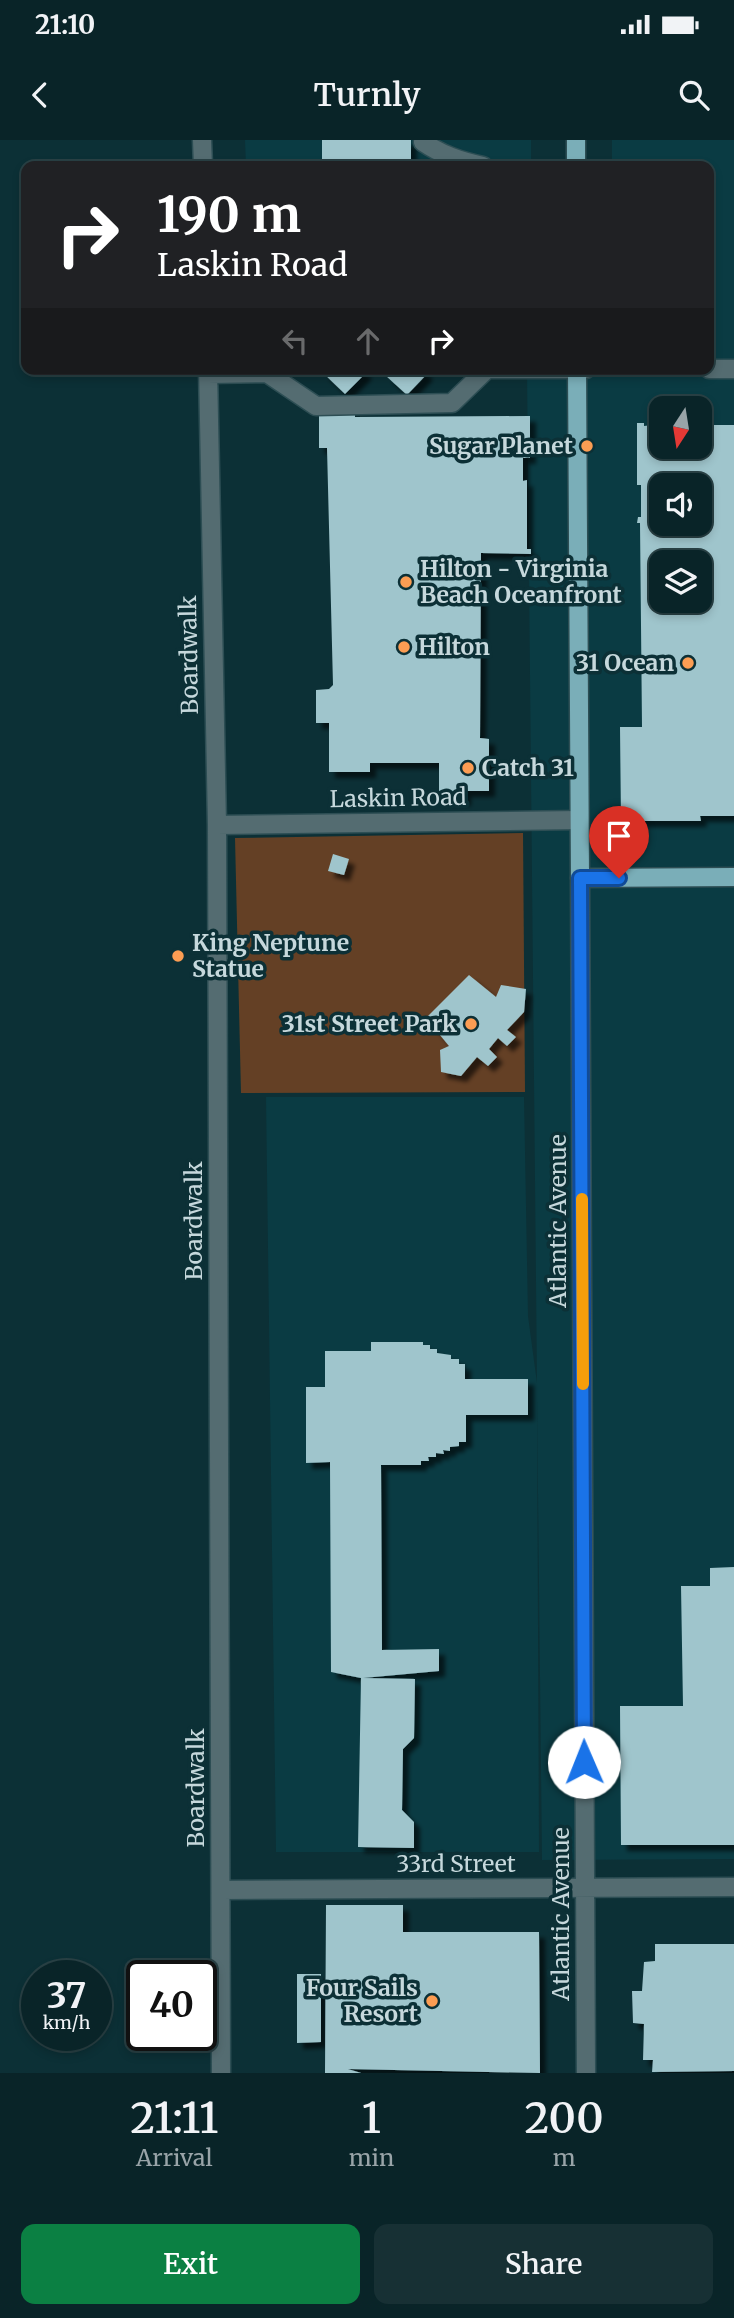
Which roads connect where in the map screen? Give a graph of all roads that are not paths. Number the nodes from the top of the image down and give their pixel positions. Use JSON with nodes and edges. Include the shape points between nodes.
{"nodes":[{"id":1,"x":202,"y":140,"type":"edge"},
{"id":2,"x":576,"y":140,"type":"edge"},
{"id":3,"x":422,"y":142,"type":"dead end"},
{"id":4,"x":203,"y":161,"type":"edge"},
{"id":5,"x":458,"y":161,"type":"edge"},
{"id":6,"x":576,"y":161,"type":"edge"},
{"id":7,"x":714,"y":369,"type":"edge"},
{"id":8,"x":734,"y":369,"type":"edge"},
{"id":9,"x":208,"y":375,"type":"edge"},
{"id":10,"x":275,"y":375,"type":"edge"},
{"id":11,"x":479,"y":375,"type":"edge"},
{"id":12,"x":577,"y":375,"type":"edge"},
{"id":13,"x":579,"y":820,"type":"junction"},
{"id":14,"x":216,"y":825,"type":"junction"},
{"id":15,"x":734,"y":877,"type":"edge"},
{"id":16,"x":580,"y":878,"type":"junction"},
{"id":17,"x":585,"y":1887,"type":"junction"},
{"id":18,"x":734,"y":1887,"type":"edge"},
{"id":19,"x":221,"y":1890,"type":"junction"},
{"id":20,"x":221,"y":2073,"type":"edge"},
{"id":21,"x":586,"y":2073,"type":"edge"}],
"edges":[{"from":1,"to":4,"type":"street"},
{"from":2,"to":6,"type":"main road"},
{"from":3,"to":5,"type":"street"},
{"from":7,"to":8,"type":"street"},
{"from":9,"to":14,"type":"street","name":"Boardwalk"},
{"from":10,"to":11,"type":"street","via":[[316,406],[452,403]]},
{"from":12,"to":13,"type":"main road","name":"Atlantic Avenue"},
{"from":13,"to":14,"type":"street","name":"Laskin Road"},
{"from":13,"to":16,"type":"main road","name":"Atlantic Avenue"},
{"from":14,"to":19,"type":"street","name":"Boardwalk"},
{"from":15,"to":16,"type":"main road"},
{"from":16,"to":17,"type":"street","name":"Atlantic Avenue"},
{"from":17,"to":18,"type":"street","name":"33rd Street"},
{"from":17,"to":19,"type":"street","name":"33rd Street"},
{"from":17,"to":21,"type":"street","name":"Atlantic Avenue"},
{"from":19,"to":20,"type":"street","name":"Boardwalk"}]}
